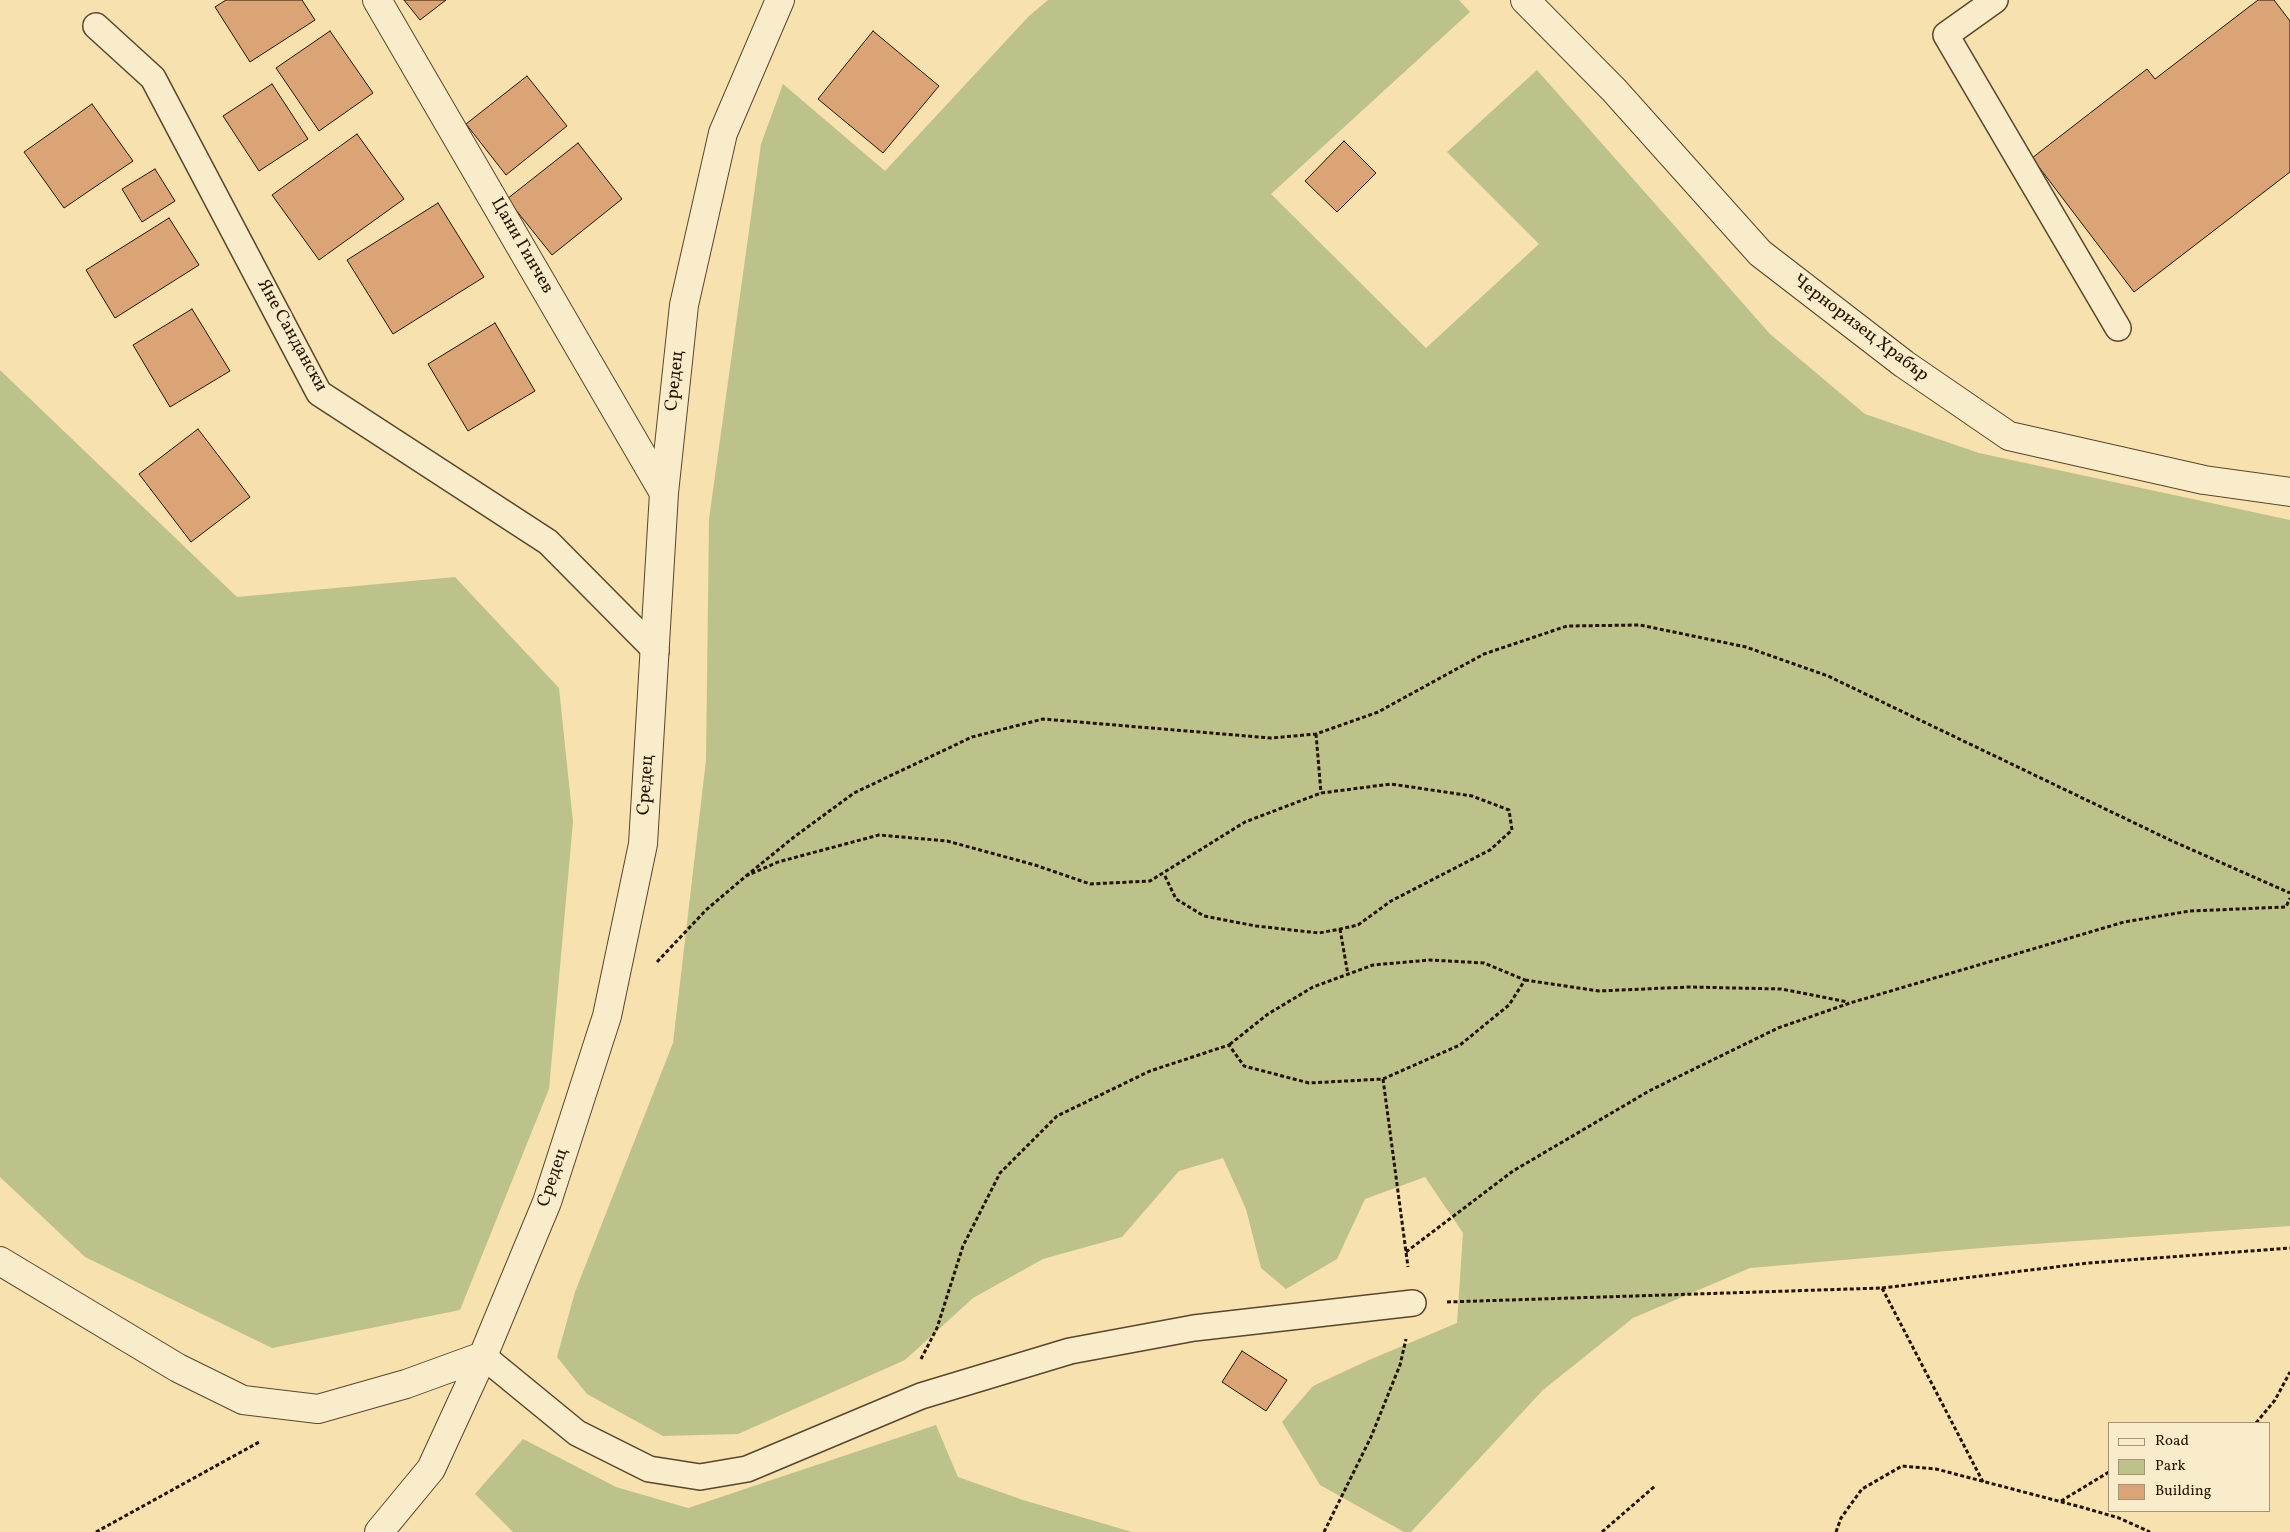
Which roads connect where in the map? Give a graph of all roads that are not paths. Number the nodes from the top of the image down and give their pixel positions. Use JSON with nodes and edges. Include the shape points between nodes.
{"nodes":[{"id":1,"x":377,"y":0,"type":"edge"},
{"id":2,"x":780,"y":0,"type":"edge"},
{"id":3,"x":1525,"y":0,"type":"edge"},
{"id":4,"x":1995,"y":0,"type":"edge"},
{"id":5,"x":96,"y":26,"type":"dead end"},
{"id":6,"x":2118,"y":328,"type":"dead end"},
{"id":7,"x":2290,"y":492,"type":"edge"},
{"id":8,"x":664,"y":493,"type":"junction"},
{"id":9,"x":656,"y":651,"type":"junction"},
{"id":10,"x":0,"y":1261,"type":"edge"},
{"id":11,"x":1413,"y":1303,"type":"road end"},
{"id":12,"x":483,"y":1356,"type":"junction"},
{"id":13,"x":379,"y":1532,"type":"edge"}],
"edges":[{"from":1,"to":8,"type":"street","name":"Цани Гинчев"},
{"from":2,"to":8,"type":"street","name":"Средец","via":[[723,132],[684,305]]},
{"from":3,"to":7,"type":"street","name":"Черноризец Храбър","via":[[1614,90],[1760,253],[1904,364],[2009,436],[2204,480]]},
{"from":4,"to":6,"type":"lane","via":[[1946,35]]},
{"from":5,"to":9,"type":"lane","name":"Яне Сандански","via":[[153,78],[320,393],[548,542]]},
{"from":8,"to":9,"type":"street","name":"Средец"},
{"from":9,"to":12,"type":"street","name":"Средец","via":[[643,844],[607,1016],[547,1202]]},
{"from":10,"to":12,"type":"street","via":[[178,1368],[243,1400],[318,1409],[406,1384]]},
{"from":11,"to":12,"type":"lane","via":[[1194,1328],[1070,1351],[922,1396],[747,1469],[700,1477],[649,1469],[577,1434]]},
{"from":12,"to":13,"type":"street","name":"Средец","via":[[431,1468]]}]}
